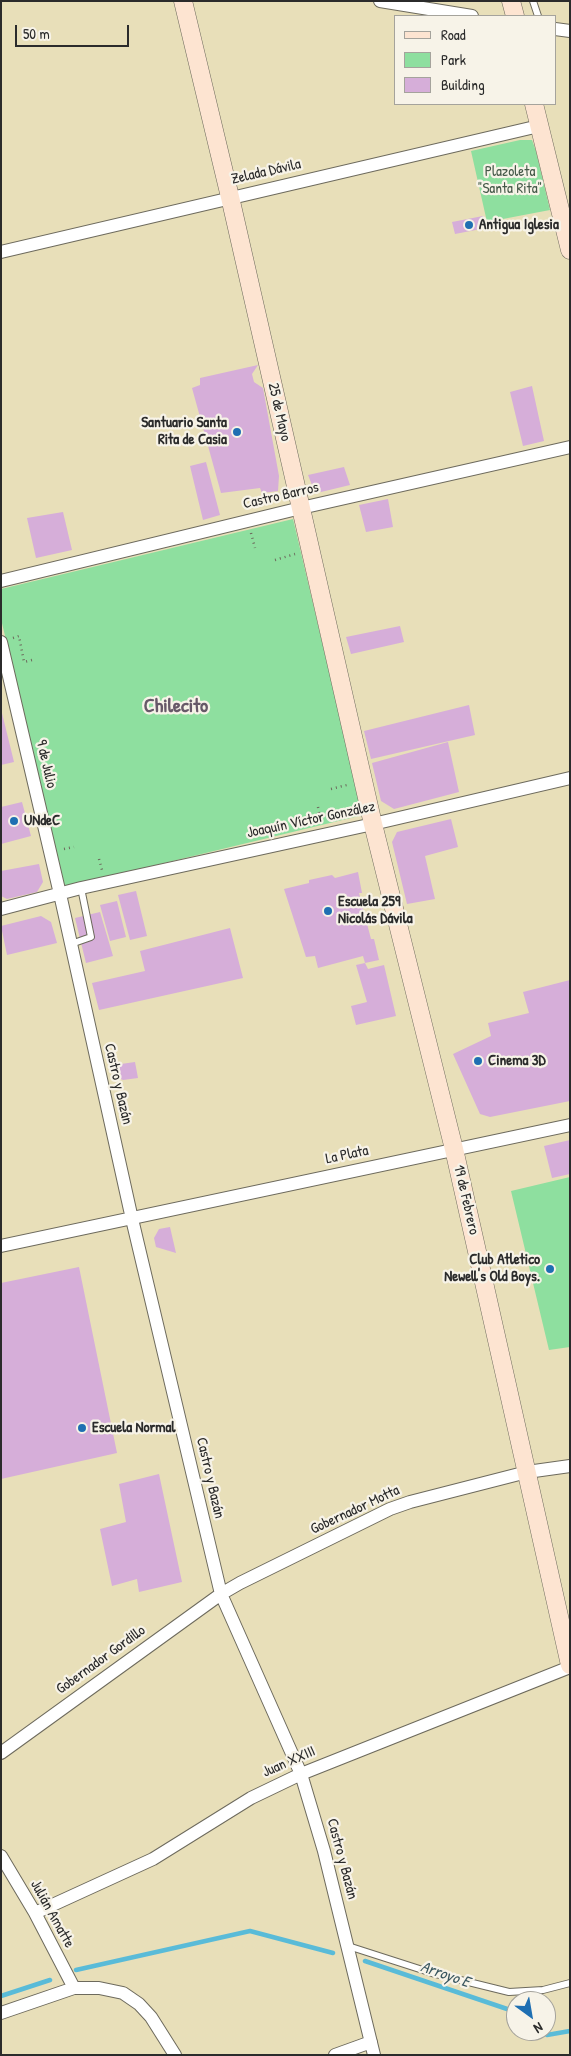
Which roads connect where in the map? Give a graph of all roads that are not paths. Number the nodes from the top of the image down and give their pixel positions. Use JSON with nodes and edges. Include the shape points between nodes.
{"nodes":[{"id":1,"x":183,"y":1,"type":"edge"},
{"id":2,"x":380,"y":1,"type":"edge"},
{"id":3,"x":511,"y":1,"type":"edge"},
{"id":4,"x":533,"y":1,"type":"edge"},
{"id":5,"x":466,"y":15,"type":"edge"},
{"id":6,"x":515,"y":15,"type":"edge"},
{"id":7,"x":538,"y":15,"type":"edge"},
{"id":8,"x":556,"y":29,"type":"edge"},
{"id":9,"x":570,"y":31,"type":"edge"},
{"id":10,"x":534,"y":105,"type":"edge"},
{"id":11,"x":539,"y":126,"type":"junction"},
{"id":12,"x":230,"y":197,"type":"junction"},
{"id":13,"x":568,"y":239,"type":"edge"},
{"id":14,"x":1,"y":252,"type":"edge"},
{"id":15,"x":570,"y":447,"type":"edge"},
{"id":16,"x":300,"y":508,"type":"junction"},
{"id":17,"x":1,"y":581,"type":"edge"},
{"id":18,"x":6,"y":640,"type":"edge"},
{"id":19,"x":570,"y":778,"type":"edge"},
{"id":20,"x":373,"y":824,"type":"junction"},
{"id":21,"x":81,"y":888,"type":"junction"},
{"id":22,"x":60,"y":894,"type":"junction"},
{"id":23,"x":1,"y":909,"type":"edge"},
{"id":24,"x":70,"y":944,"type":"junction"},
{"id":25,"x":570,"y":1125,"type":"edge"},
{"id":26,"x":454,"y":1148,"type":"junction"},
{"id":27,"x":132,"y":1219,"type":"junction"},
{"id":28,"x":1,"y":1246,"type":"edge"},
{"id":29,"x":570,"y":1466,"type":"edge"},
{"id":30,"x":528,"y":1472,"type":"junction"},
{"id":31,"x":221,"y":1594,"type":"junction"},
{"id":32,"x":570,"y":1666,"type":"edge"},
{"id":33,"x":1,"y":1753,"type":"edge"},
{"id":34,"x":301,"y":1774,"type":"junction"},
{"id":35,"x":1,"y":1856,"type":"edge"},
{"id":36,"x":35,"y":1913,"type":"junction"},
{"id":37,"x":348,"y":1946,"type":"junction"},
{"id":38,"x":570,"y":1983,"type":"edge"},
{"id":39,"x":74,"y":1988,"type":"junction"},
{"id":40,"x":1,"y":2013,"type":"edge"},
{"id":41,"x":373,"y":2049,"type":"edge"},
{"id":42,"x":175,"y":2055,"type":"edge"},
{"id":43,"x":335,"y":2055,"type":"edge"}],
"edges":[{"from":1,"to":12,"type":"main road","name":"25 de Mayo"},
{"from":2,"to":5,"type":"street"},
{"from":3,"to":6,"type":"main road"},
{"from":4,"to":7,"type":"lane"},
{"from":8,"to":9,"type":"street"},
{"from":10,"to":11,"type":"main road"},
{"from":11,"to":12,"type":"street","name":"Zelada Dávila"},
{"from":11,"to":13,"type":"main road"},
{"from":12,"to":14,"type":"street","name":"Zelada Dávila"},
{"from":12,"to":16,"type":"main road","name":"25 de Mayo"},
{"from":15,"to":16,"type":"street","name":"Castro Barros"},
{"from":16,"to":17,"type":"street","name":"Castro Barros"},
{"from":16,"to":20,"type":"main road","name":"25 de Mayo"},
{"from":18,"to":22,"type":"street","name":"9 de Julio"},
{"from":19,"to":20,"type":"street","name":"Joaquín Víctor González"},
{"from":20,"to":21,"type":"street","name":"Joaquín Víctor González"},
{"from":20,"to":26,"type":"main road","name":"19 de Febrero"},
{"from":21,"to":22,"type":"street","name":"Joaquín Víctor González"},
{"from":21,"to":24,"type":"lane","via":[[91,937]]},
{"from":22,"to":23,"type":"street","name":"Joaquín Víctor González"},
{"from":22,"to":24,"type":"street","name":"Castro y Bazán"},
{"from":24,"to":27,"type":"street","name":"Castro y Bazán"},
{"from":25,"to":26,"type":"street","name":"La Plata"},
{"from":26,"to":27,"type":"street","name":"La Plata"},
{"from":26,"to":30,"type":"main road","name":"19 de Febrero"},
{"from":27,"to":28,"type":"street","name":"La Plata"},
{"from":27,"to":31,"type":"street","name":"Castro y Bazán"},
{"from":29,"to":30,"type":"street","name":"Gobernador Motta"},
{"from":30,"to":31,"type":"street","name":"Gobernador Motta","via":[[390,1509]]},
{"from":30,"to":32,"type":"main road","name":"19 de Febrero"},
{"from":31,"to":33,"type":"street","name":"Gobernador Gordillo"},
{"from":31,"to":34,"type":"street","name":"Castro y Bazán"},
{"from":32,"to":34,"type":"street","name":"Juan XXIII"},
{"from":34,"to":36,"type":"street","name":"Juan XXIII","via":[[251,1798],[153,1859]]},
{"from":34,"to":37,"type":"street","name":"Castro y Bazán"},
{"from":35,"to":36,"type":"street","name":"Julián Amatte"},
{"from":36,"to":39,"type":"street","name":"Julián Amatte"},
{"from":37,"to":38,"type":"lane","via":[[432,1973],[509,1992],[543,1990]]},
{"from":37,"to":41,"type":"street","name":"Castro y Bazán"},
{"from":39,"to":40,"type":"street"},
{"from":39,"to":42,"type":"street","via":[[99,1988],[131,1998],[151,2017]]},
{"from":41,"to":43,"type":"street"}]}
